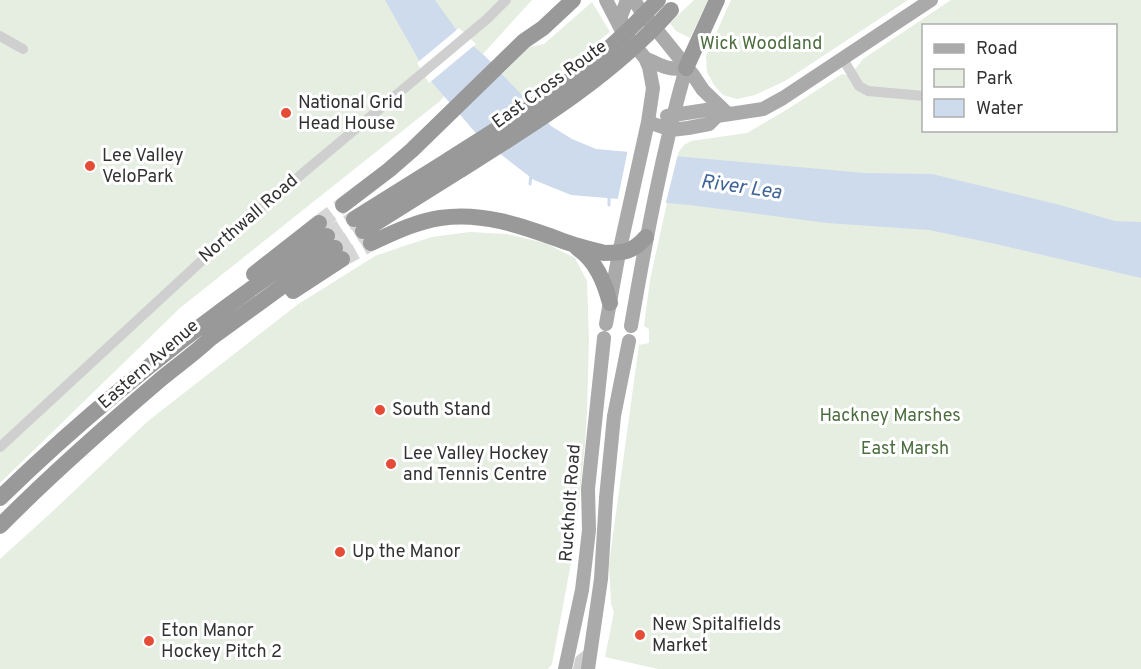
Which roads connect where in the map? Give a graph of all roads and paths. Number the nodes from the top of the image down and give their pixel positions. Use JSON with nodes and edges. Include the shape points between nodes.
{"nodes":[{"id":1,"x":506,"y":0,"type":"edge"},
{"id":2,"x":557,"y":0,"type":"edge"},
{"id":3,"x":573,"y":0,"type":"edge"},
{"id":4,"x":606,"y":0,"type":"edge"},
{"id":5,"x":627,"y":0,"type":"edge"},
{"id":6,"x":634,"y":0,"type":"edge"},
{"id":7,"x":717,"y":0,"type":"edge"},
{"id":8,"x":931,"y":0,"type":"edge"},
{"id":9,"x":669,"y":3,"type":"edge"},
{"id":10,"x":621,"y":28,"type":"junction"},
{"id":11,"x":0,"y":36,"type":"edge"},
{"id":12,"x":524,"y":41,"type":"junction"},
{"id":13,"x":23,"y":49,"type":"dead end"},
{"id":14,"x":645,"y":58,"type":"junction"},
{"id":15,"x":843,"y":59,"type":"junction"},
{"id":16,"x":686,"y":68,"type":"junction"},
{"id":17,"x":922,"y":96,"type":"edge"},
{"id":18,"x":673,"y":115,"type":"junction"},
{"id":19,"x":722,"y":115,"type":"junction"},
{"id":20,"x":648,"y":122,"type":"junction"},
{"id":21,"x":671,"y":130,"type":"junction"},
{"id":22,"x":343,"y":205,"type":"tunnel mouth"},
{"id":23,"x":646,"y":237,"type":"junction"},
{"id":24,"x":571,"y":244,"type":"junction"},
{"id":25,"x":619,"y":253,"type":"junction"},
{"id":26,"x":610,"y":303,"type":"junction"},
{"id":27,"x":631,"y":326,"type":"dead end"},
{"id":28,"x":629,"y":341,"type":"dead end"},
{"id":29,"x":0,"y":447,"type":"edge"},
{"id":30,"x":0,"y":498,"type":"edge"},
{"id":31,"x":0,"y":526,"type":"edge"},
{"id":32,"x":587,"y":665,"type":"edge"},
{"id":33,"x":565,"y":669,"type":"edge"}],
"edges":[{"from":1,"to":29,"type":"street","name":"Northwall Road","via":[[235,230]]},
{"from":2,"to":12,"type":"highway"},
{"from":3,"to":12,"type":"highway"},
{"from":4,"to":10,"type":"main road"},
{"from":5,"to":10,"type":"main road"},
{"from":6,"to":16,"type":"main road"},
{"from":7,"to":16,"type":"highway"},
{"from":8,"to":15,"type":"main road"},
{"from":9,"to":24,"type":"highway","name":"East Cross Route","bridge":true,"via":[[362,231],[441,218],[475,217],[507,222]]},
{"from":10,"to":14,"type":"main road"},
{"from":11,"to":13,"type":"street"},
{"from":12,"to":22,"type":"highway","via":[[436,128]]},
{"from":14,"to":16,"type":"main road","via":[[669,69]]},
{"from":14,"to":20,"type":"main road","name":"Ruckholt Road","via":[[653,88]]},
{"from":15,"to":17,"type":"street","via":[[863,89]]},
{"from":15,"to":19,"type":"main road","via":[[772,105]]},
{"from":16,"to":18,"type":"main road"},
{"from":16,"to":19,"type":"main road"},
{"from":18,"to":19,"type":"main road","via":[[706,110]]},
{"from":18,"to":20,"type":"main road"},
{"from":18,"to":21,"type":"main road"},
{"from":19,"to":21,"type":"main road","via":[[709,124]]},
{"from":20,"to":21,"type":"main road"},
{"from":20,"to":25,"type":"main road","name":"Ruckholt Road"},
{"from":21,"to":23,"type":"main road"},
{"from":23,"to":25,"type":"highway","via":[[638,246]]},
{"from":23,"to":27,"type":"main road"},
{"from":24,"to":25,"type":"highway"},
{"from":24,"to":26,"type":"highway","via":[[596,268]]},
{"from":25,"to":26,"type":"main road","name":"Ruckholt Road"},
{"from":26,"to":33,"type":"main road","name":"Ruckholt Road","via":[[588,489],[585,566]]},
{"from":28,"to":32,"type":"main road","name":"Ruckholt Road","via":[[615,416],[601,579]]},
{"from":30,"to":31,"type":"highway","name":"Eastern Avenue","via":[[142,371],[250,290],[331,242],[268,307],[220,341],[196,351],[162,378]]}]}
